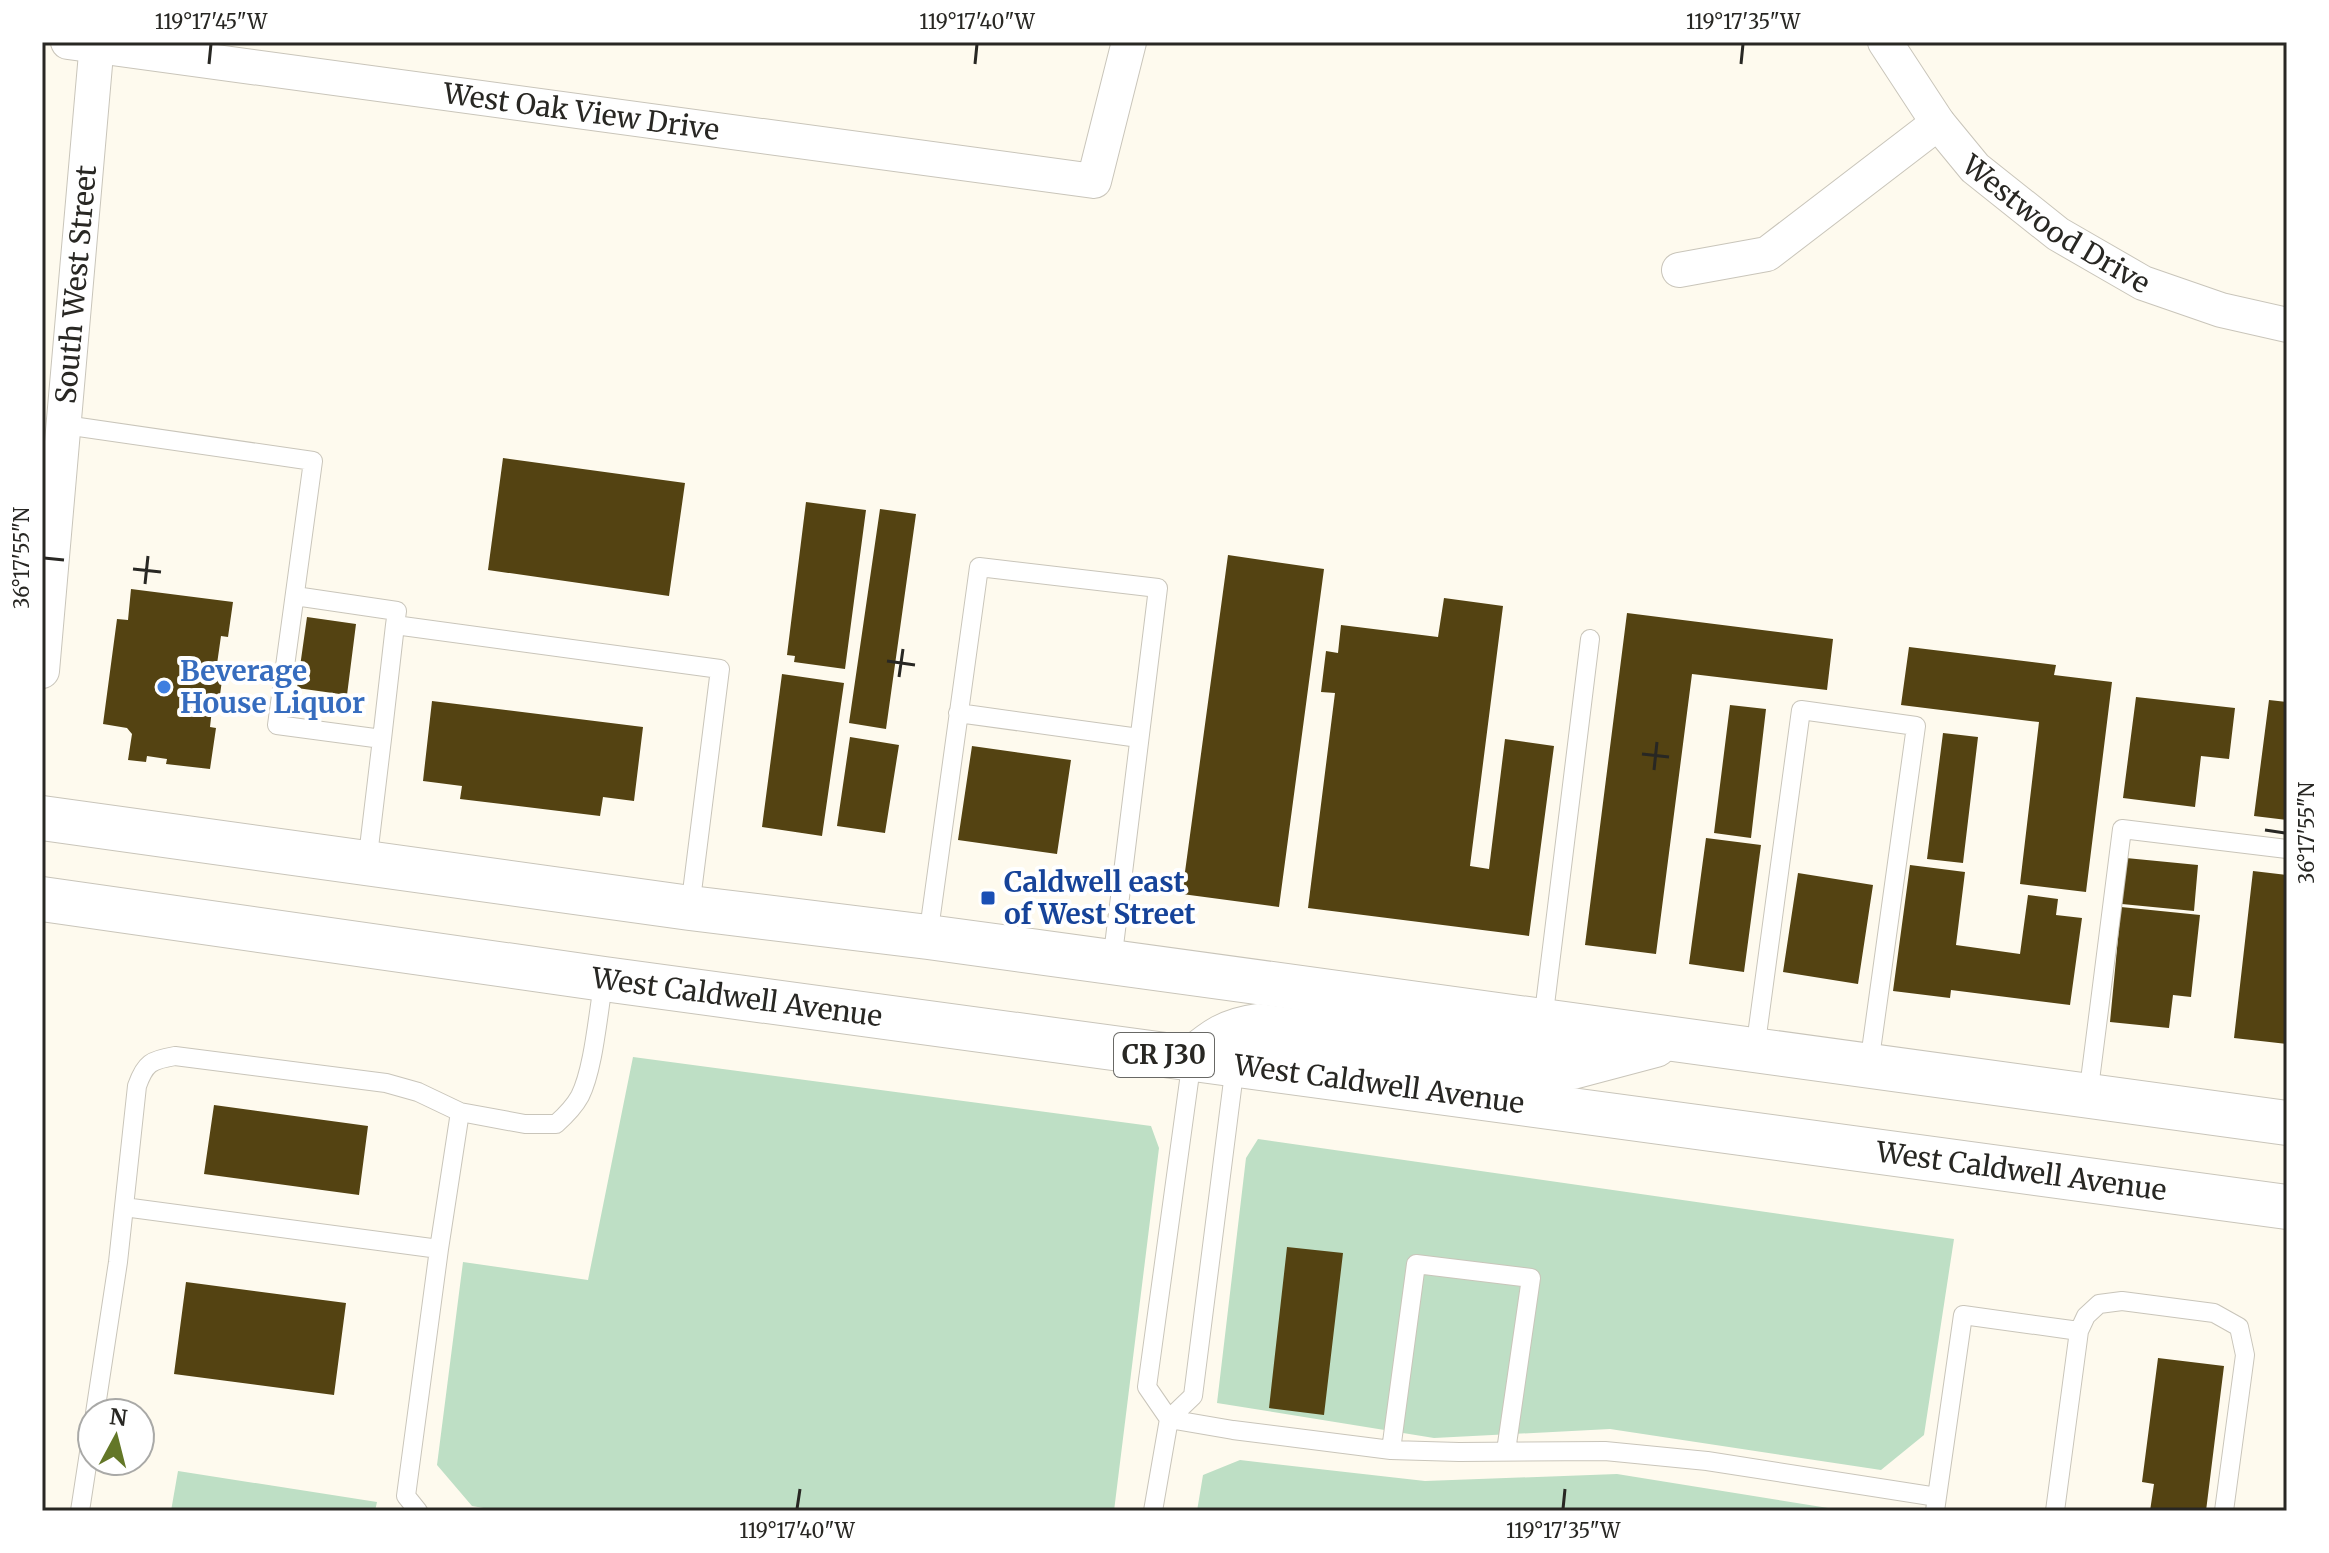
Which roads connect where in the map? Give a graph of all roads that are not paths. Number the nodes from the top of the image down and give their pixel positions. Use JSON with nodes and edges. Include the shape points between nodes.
{"nodes":[{"id":1,"x":1129,"y":42,"type":"edge"},
{"id":2,"x":1885,"y":42,"type":"edge"},
{"id":3,"x":87,"y":43,"type":"edge"},
{"id":4,"x":1938,"y":123,"type":"junction"},
{"id":5,"x":1679,"y":270,"type":"dead end"},
{"id":6,"x":2287,"y":325,"type":"edge"},
{"id":7,"x":65,"y":425,"type":"junction"},
{"id":8,"x":295,"y":596,"type":"junction"},
{"id":9,"x":395,"y":625,"type":"junction"},
{"id":10,"x":1590,"y":639,"type":"dead end"},
{"id":11,"x":42,"y":671,"type":"edge"},
{"id":12,"x":958,"y":713,"type":"junction"},
{"id":13,"x":1139,"y":738,"type":"junction"},
{"id":14,"x":382,"y":739,"type":"junction"},
{"id":15,"x":42,"y":818,"type":"edge"},
{"id":16,"x":2287,"y":849,"type":"edge"},
{"id":17,"x":367,"y":864,"type":"junction"},
{"id":18,"x":42,"y":899,"type":"edge"},
{"id":19,"x":690,"y":908,"type":"junction"},
{"id":20,"x":928,"y":937,"type":"junction"},
{"id":21,"x":1112,"y":962,"type":"junction"},
{"id":22,"x":604,"y":979,"type":"junction"},
{"id":23,"x":1543,"y":1021,"type":"junction"},
{"id":24,"x":1673,"y":1041,"type":"junction"},
{"id":25,"x":1755,"y":1050,"type":"junction"},
{"id":26,"x":1192,"y":1059,"type":"junction"},
{"id":27,"x":1235,"y":1065,"type":"junction"},
{"id":28,"x":1869,"y":1065,"type":"junction"},
{"id":29,"x":2088,"y":1096,"type":"junction"},
{"id":30,"x":460,"y":1112,"type":"junction"},
{"id":31,"x":2287,"y":1123,"type":"edge"},
{"id":32,"x":124,"y":1207,"type":"junction"},
{"id":33,"x":2287,"y":1207,"type":"edge"},
{"id":34,"x":439,"y":1249,"type":"junction"},
{"id":35,"x":2079,"y":1331,"type":"junction"},
{"id":36,"x":97,"y":1397,"type":"edge"},
{"id":37,"x":1169,"y":1419,"type":"junction"},
{"id":38,"x":1391,"y":1450,"type":"junction"},
{"id":39,"x":1506,"y":1451,"type":"junction"},
{"id":40,"x":85,"y":1477,"type":"edge"},
{"id":41,"x":1936,"y":1504,"type":"edge"},
{"id":42,"x":80,"y":1511,"type":"edge"},
{"id":43,"x":418,"y":1511,"type":"edge"},
{"id":44,"x":1153,"y":1511,"type":"edge"},
{"id":45,"x":2055,"y":1511,"type":"edge"},
{"id":46,"x":2224,"y":1511,"type":"edge"}],
"edges":[{"from":1,"to":3,"type":"street","name":"West Oak View Drive","via":[[1094,181]]},
{"from":2,"to":4,"type":"street","name":"Westwood Drive"},
{"from":3,"to":7,"type":"street","name":"South West Street"},
{"from":4,"to":5,"type":"street","via":[[1767,254]]},
{"from":4,"to":6,"type":"street","name":"Westwood Drive","via":[[1975,168],[2058,234],[2094,255],[2143,283],[2221,310]]},
{"from":7,"to":8,"type":"lane","via":[[313,461]]},
{"from":7,"to":11,"type":"street","name":"South West Street"},
{"from":8,"to":9,"type":"lane","via":[[397,611]]},
{"from":8,"to":14,"type":"lane","via":[[277,725]]},
{"from":9,"to":14,"type":"lane"},
{"from":9,"to":19,"type":"lane","via":[[720,669]]},
{"from":10,"to":23,"type":"lane"},
{"from":12,"to":13,"type":"lane"},
{"from":12,"to":13,"type":"lane","via":[[979,567],[1158,588]]},
{"from":12,"to":20,"type":"lane"},
{"from":13,"to":21,"type":"lane"},
{"from":14,"to":17,"type":"lane"},
{"from":15,"to":17,"type":"main road"},
{"from":16,"to":29,"type":"lane","via":[[2122,829]]},
{"from":17,"to":19,"type":"main road"},
{"from":18,"to":22,"type":"main road","name":"West Caldwell Avenue","number":"CR J30"},
{"from":19,"to":20,"type":"main road"},
{"from":20,"to":21,"type":"main road"},
{"from":21,"to":23,"type":"main road"},
{"from":22,"to":26,"type":"main road","name":"West Caldwell Avenue","number":"CR J30"},
{"from":22,"to":30,"type":"lane","via":[[587,1079],[568,1113],[556,1124],[525,1124]]},
{"from":23,"to":24,"type":"main road"},
{"from":24,"to":25,"type":"main road"},
{"from":24,"to":26,"type":"main road","via":[[1572,1067],[1258,1026],[1226,1033]]},
{"from":25,"to":28,"type":"main road"},
{"from":25,"to":28,"type":"lane","via":[[1801,710],[1916,726]]},
{"from":26,"to":27,"type":"main road","name":"West Caldwell Avenue","number":"CR J30"},
{"from":26,"to":37,"type":"lane","via":[[1147,1387]]},
{"from":27,"to":33,"type":"main road","name":"West Caldwell Avenue","number":"CR J30"},
{"from":27,"to":37,"type":"lane","via":[[1193,1396]]},
{"from":28,"to":29,"type":"main road"},
{"from":29,"to":31,"type":"main road"},
{"from":30,"to":32,"type":"lane","via":[[386,1083],[175,1056],[156,1059],[143,1069],[137,1086]]},
{"from":30,"to":34,"type":"lane"},
{"from":32,"to":34,"type":"lane"},
{"from":32,"to":36,"type":"lane"},
{"from":34,"to":43,"type":"lane","via":[[406,1496]]},
{"from":35,"to":41,"type":"lane","via":[[1963,1315]]},
{"from":35,"to":45,"type":"lane"},
{"from":35,"to":46,"type":"lane","via":[[2099,1304],[2122,1301],[2214,1313],[2239,1327],[2245,1355]]},
{"from":37,"to":38,"type":"lane"},
{"from":37,"to":44,"type":"lane"},
{"from":38,"to":39,"type":"lane"},
{"from":38,"to":39,"type":"lane","via":[[1416,1264],[1531,1278]]},
{"from":39,"to":41,"type":"lane","via":[[1605,1451],[1707,1461]]},
{"from":40,"to":42,"type":"lane"}]}
